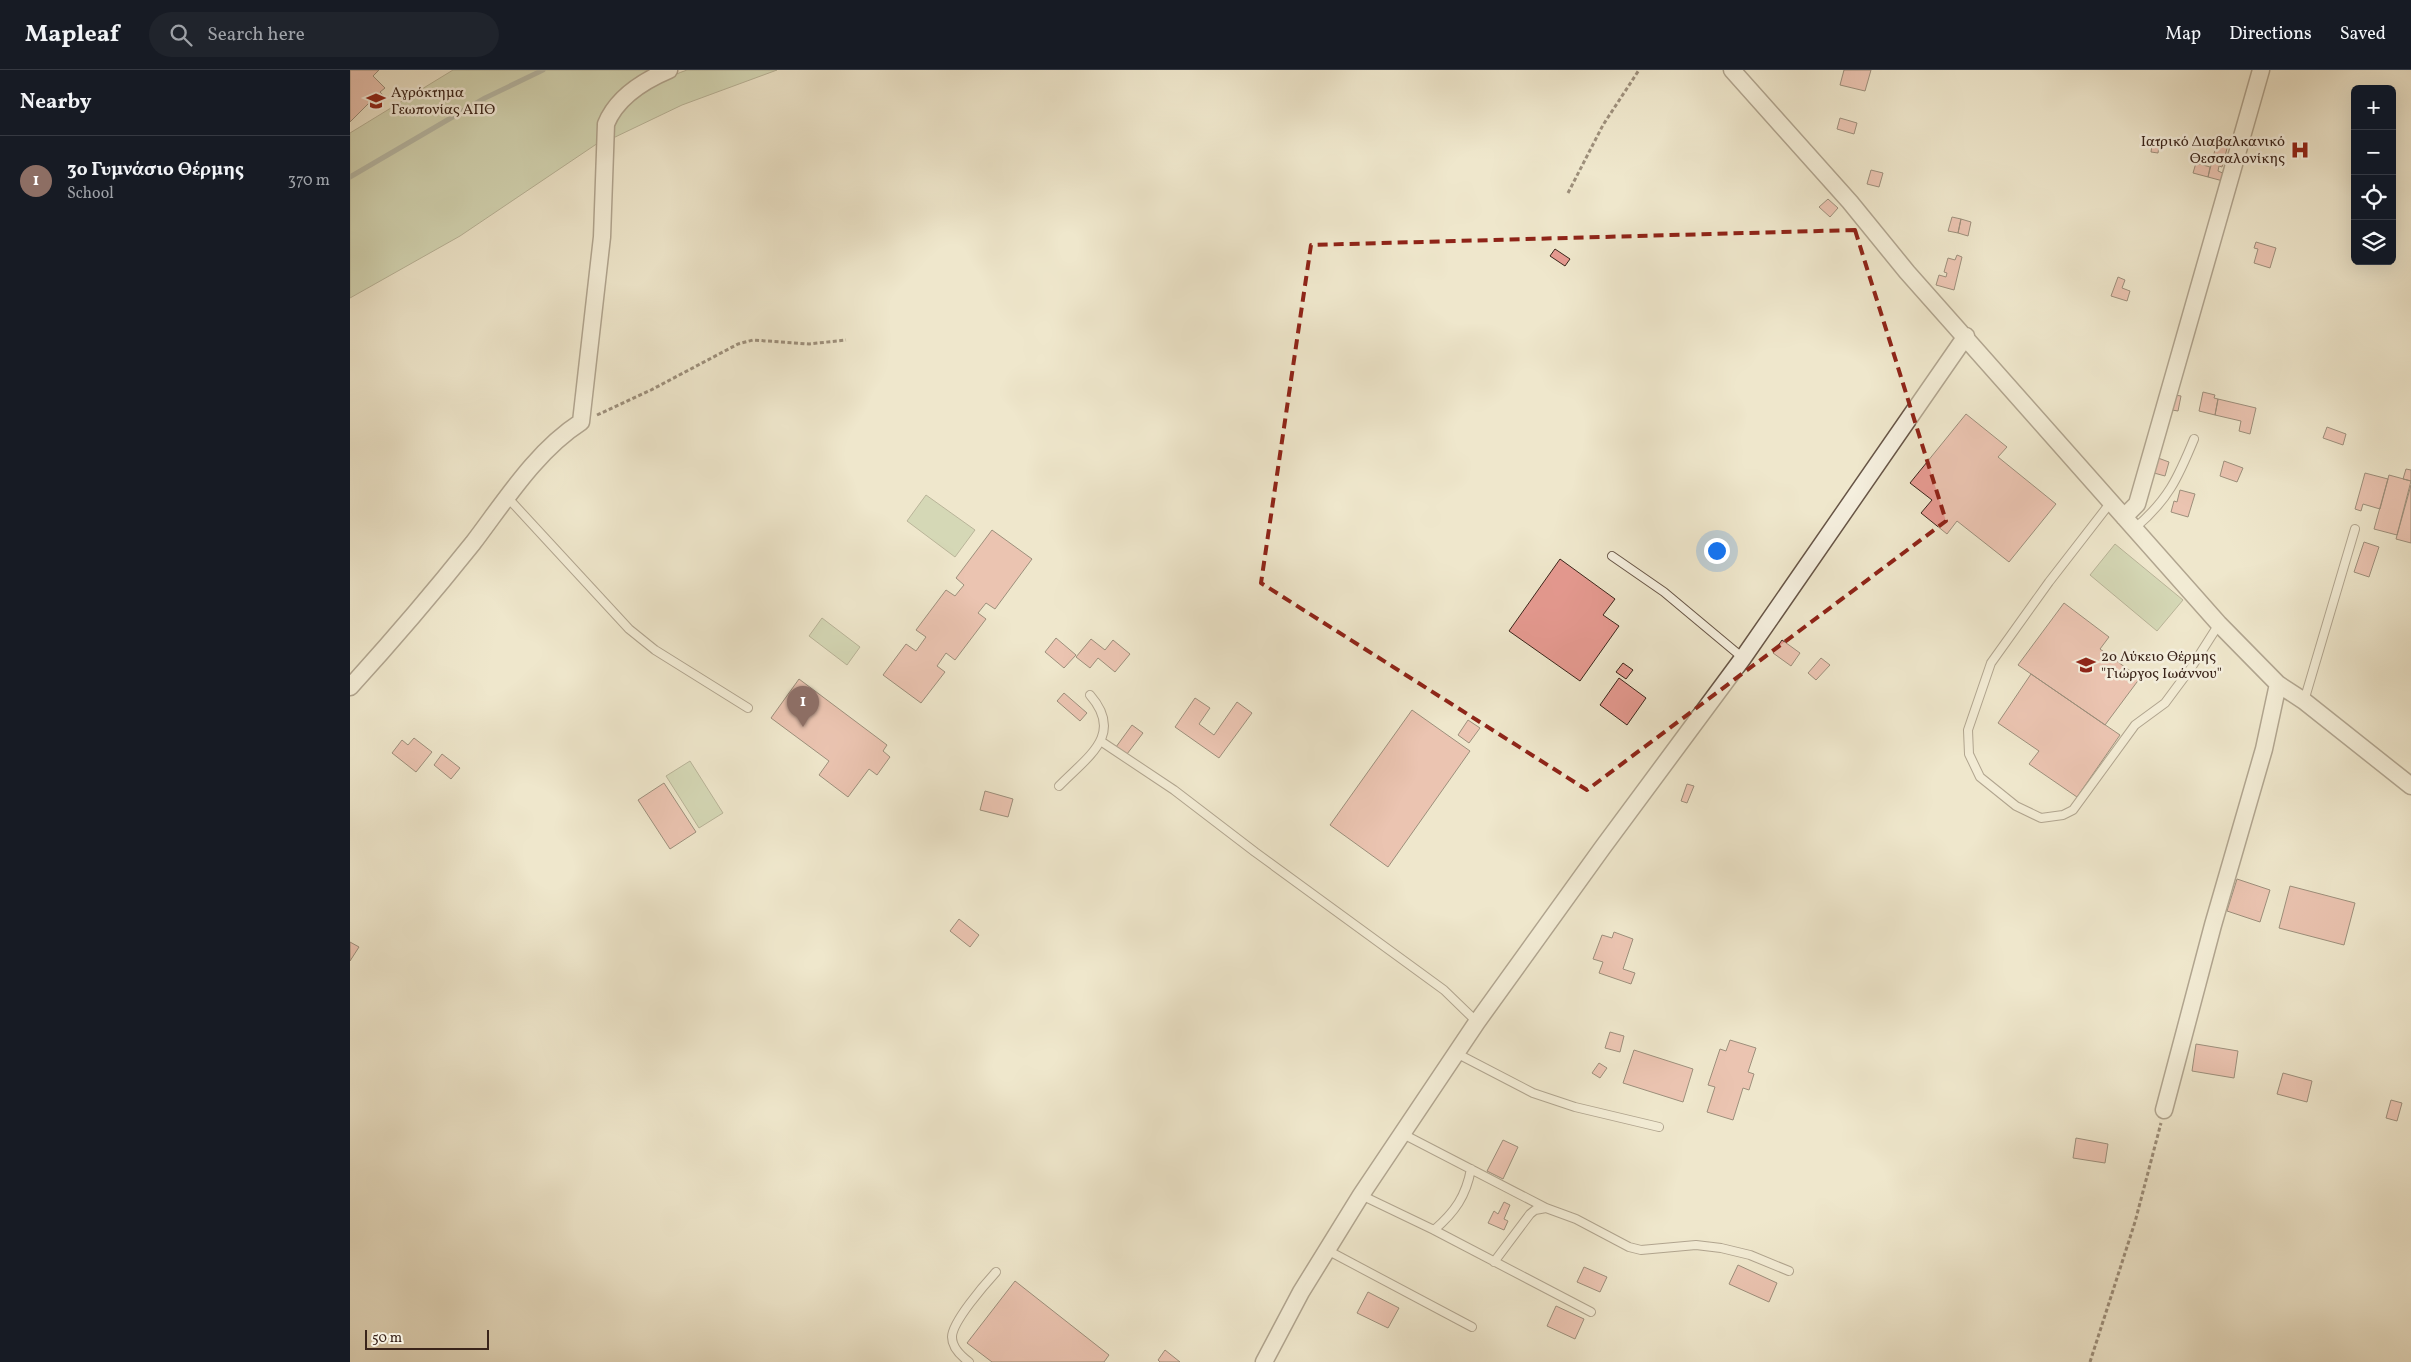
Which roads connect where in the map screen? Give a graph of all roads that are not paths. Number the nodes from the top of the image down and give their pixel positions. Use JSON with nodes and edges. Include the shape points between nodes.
{"nodes":[{"id":1,"x":670,"y":70,"type":"edge"},
{"id":2,"x":1732,"y":70,"type":"edge"},
{"id":3,"x":2261,"y":70,"type":"edge"},
{"id":4,"x":1966,"y":336,"type":"junction"},
{"id":5,"x":2194,"y":439,"type":"dead end"},
{"id":6,"x":508,"y":498,"type":"junction"},
{"id":7,"x":2111,"y":502,"type":"junction"},
{"id":8,"x":2130,"y":523,"type":"junction"},
{"id":9,"x":2355,"y":529,"type":"dead end"},
{"id":10,"x":1612,"y":556,"type":"dead end"},
{"id":11,"x":2219,"y":624,"type":"junction"},
{"id":12,"x":1743,"y":658,"type":"junction"},
{"id":13,"x":2278,"y":684,"type":"junction"},
{"id":14,"x":350,"y":687,"type":"edge"},
{"id":15,"x":1090,"y":695,"type":"dead end"},
{"id":16,"x":2304,"y":701,"type":"junction"},
{"id":17,"x":748,"y":708,"type":"dead end"},
{"id":18,"x":1102,"y":742,"type":"junction"},
{"id":19,"x":1059,"y":786,"type":"dead end"},
{"id":20,"x":2411,"y":786,"type":"edge"},
{"id":21,"x":1477,"y":1022,"type":"junction"},
{"id":22,"x":1456,"y":1053,"type":"junction"},
{"id":23,"x":2164,"y":1110,"type":"road end"},
{"id":24,"x":1659,"y":1127,"type":"dead end"},
{"id":25,"x":1401,"y":1133,"type":"junction"},
{"id":26,"x":1471,"y":1169,"type":"junction"},
{"id":27,"x":1361,"y":1196,"type":"junction"},
{"id":28,"x":1546,"y":1208,"type":"junction"},
{"id":29,"x":1434,"y":1230,"type":"junction"},
{"id":30,"x":1327,"y":1250,"type":"junction"},
{"id":31,"x":1494,"y":1262,"type":"junction"},
{"id":32,"x":1790,"y":1271,"type":"dead end"},
{"id":33,"x":996,"y":1272,"type":"dead end"},
{"id":34,"x":1590,"y":1312,"type":"dead end"},
{"id":35,"x":1472,"y":1327,"type":"dead end"},
{"id":36,"x":969,"y":1362,"type":"edge"},
{"id":37,"x":1264,"y":1362,"type":"edge"}],
"edges":[{"from":1,"to":6,"type":"street","via":[[628,94],[613,110],[606,124],[602,237],[581,422],[561,437]]},
{"from":2,"to":4,"type":"street"},
{"from":3,"to":8,"type":"street"},
{"from":4,"to":7,"type":"street"},
{"from":4,"to":12,"type":"street"},
{"from":5,"to":8,"type":"lane","via":[[2172,488],[2149,516]]},
{"from":6,"to":14,"type":"street","via":[[408,624]]},
{"from":6,"to":17,"type":"lane","via":[[629,629],[655,650]]},
{"from":7,"to":8,"type":"street"},
{"from":7,"to":11,"type":"lane","via":[[1991,663],[1968,730],[1969,754],[1980,777],[2016,806],[2041,818],[2073,810],[2136,725],[2165,703]]},
{"from":8,"to":11,"type":"street"},
{"from":9,"to":16,"type":"lane"},
{"from":10,"to":12,"type":"lane","via":[[1664,592]]},
{"from":11,"to":13,"type":"street"},
{"from":12,"to":21,"type":"street"},
{"from":13,"to":16,"type":"street"},
{"from":13,"to":23,"type":"street","via":[[2264,749]]},
{"from":15,"to":18,"type":"lane","via":[[1104,713]]},
{"from":16,"to":20,"type":"street"},
{"from":18,"to":19,"type":"lane"},
{"from":18,"to":21,"type":"lane","via":[[1174,790],[1436,984]]},
{"from":21,"to":22,"type":"street"},
{"from":22,"to":24,"type":"lane","via":[[1534,1093],[1575,1107]]},
{"from":22,"to":25,"type":"street"},
{"from":25,"to":26,"type":"lane"},
{"from":25,"to":27,"type":"street"},
{"from":26,"to":28,"type":"lane"},
{"from":26,"to":29,"type":"lane","via":[[1465,1194]]},
{"from":27,"to":29,"type":"lane"},
{"from":27,"to":30,"type":"street"},
{"from":28,"to":31,"type":"lane","via":[[1530,1214]]},
{"from":28,"to":32,"type":"lane","via":[[1559,1211],[1629,1247],[1641,1250],[1696,1245],[1721,1248],[1750,1255]]},
{"from":29,"to":31,"type":"lane"},
{"from":30,"to":35,"type":"lane"},
{"from":30,"to":37,"type":"street"},
{"from":31,"to":34,"type":"lane"},
{"from":33,"to":36,"type":"lane","via":[[968,1306],[952,1335],[953,1346]]}]}
